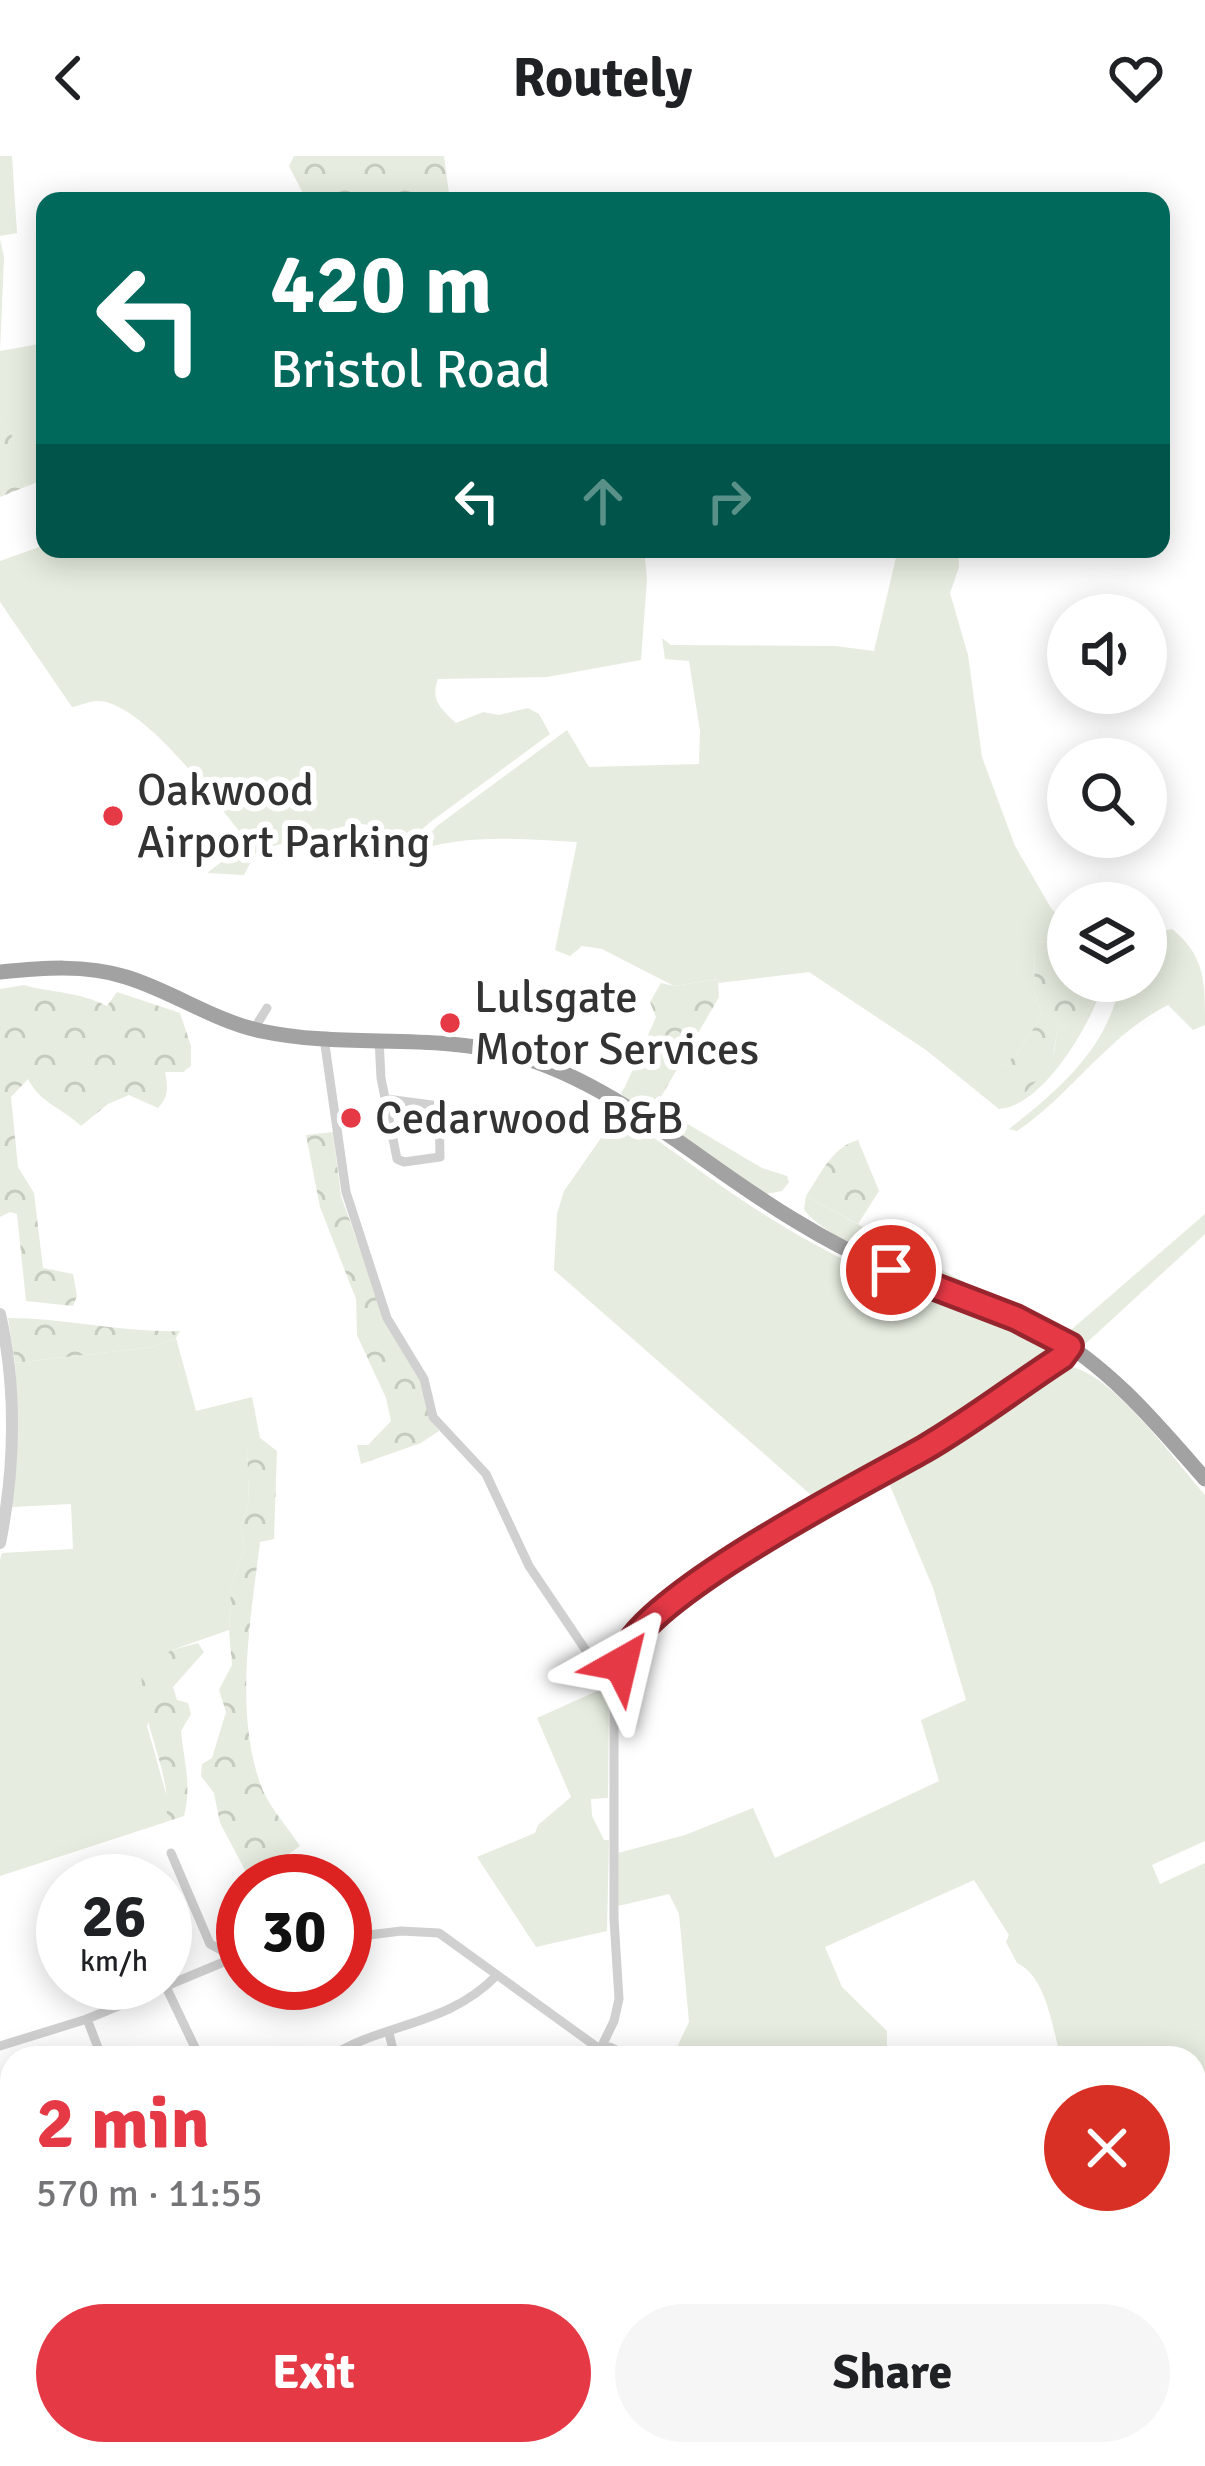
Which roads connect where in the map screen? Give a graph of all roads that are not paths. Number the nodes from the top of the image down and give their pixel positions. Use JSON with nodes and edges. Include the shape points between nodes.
{"nodes":[{"id":1,"x":0,"y":972,"type":"edge"},
{"id":2,"x":267,"y":1008,"type":"dead end"},
{"id":3,"x":254,"y":1029,"type":"junction"},
{"id":4,"x":324,"y":1038,"type":"junction"},
{"id":5,"x":379,"y":1039,"type":"junction"},
{"id":6,"x":387,"y":1100,"type":"junction"},
{"id":7,"x":0,"y":1314,"type":"edge"},
{"id":8,"x":1070,"y":1346,"type":"junction"},
{"id":9,"x":1205,"y":1479,"type":"edge"},
{"id":10,"x":0,"y":1543,"type":"edge"},
{"id":11,"x":614,"y":1692,"type":"junction"},
{"id":12,"x":171,"y":1853,"type":"dead end"},
{"id":13,"x":372,"y":1935,"type":"edge"},
{"id":14,"x":216,"y":1947,"type":"edge"},
{"id":15,"x":496,"y":1975,"type":"junction"},
{"id":16,"x":110,"y":2010,"type":"edge"},
{"id":17,"x":177,"y":2010,"type":"edge"},
{"id":18,"x":87,"y":2019,"type":"junction"},
{"id":19,"x":389,"y":2033,"type":"junction"},
{"id":20,"x":0,"y":2046,"type":"edge"},
{"id":21,"x":97,"y":2046,"type":"edge"},
{"id":22,"x":194,"y":2046,"type":"edge"},
{"id":23,"x":348,"y":2046,"type":"edge"},
{"id":24,"x":392,"y":2046,"type":"edge"},
{"id":25,"x":588,"y":2046,"type":"edge"},
{"id":26,"x":601,"y":2046,"type":"edge"}],
"edges":[{"from":1,"to":3,"type":"highway","via":[[63,967],[113,974]]},
{"from":2,"to":3,"type":"street"},
{"from":3,"to":4,"type":"highway"},
{"from":4,"to":5,"type":"highway"},
{"from":4,"to":11,"type":"street","via":[[346,1192],[387,1318],[424,1378],[433,1417],[486,1474],[530,1566]]},
{"from":5,"to":6,"type":"street"},
{"from":5,"to":8,"type":"highway","via":[[472,1046],[541,1064],[624,1107],[860,1257]]},
{"from":6,"to":6,"type":"street","via":[[397,1159],[440,1157],[439,1106]]},
{"from":7,"to":10,"type":"street","via":[[10,1394]]},
{"from":8,"to":9,"type":"highway","via":[[1112,1378]]},
{"from":8,"to":11,"type":"street","via":[[976,1415],[774,1532],[670,1606],[624,1648]]},
{"from":11,"to":26,"type":"street","via":[[619,1999]]},
{"from":12,"to":14,"type":"street"},
{"from":13,"to":15,"type":"street","via":[[427,1930]]},
{"from":15,"to":19,"type":"street","via":[[446,2012]]},
{"from":15,"to":25,"type":"street"},
{"from":16,"to":18,"type":"street"},
{"from":17,"to":22,"type":"street"},
{"from":18,"to":20,"type":"street"},
{"from":18,"to":21,"type":"street"},
{"from":19,"to":23,"type":"street"},
{"from":19,"to":24,"type":"street"}]}
